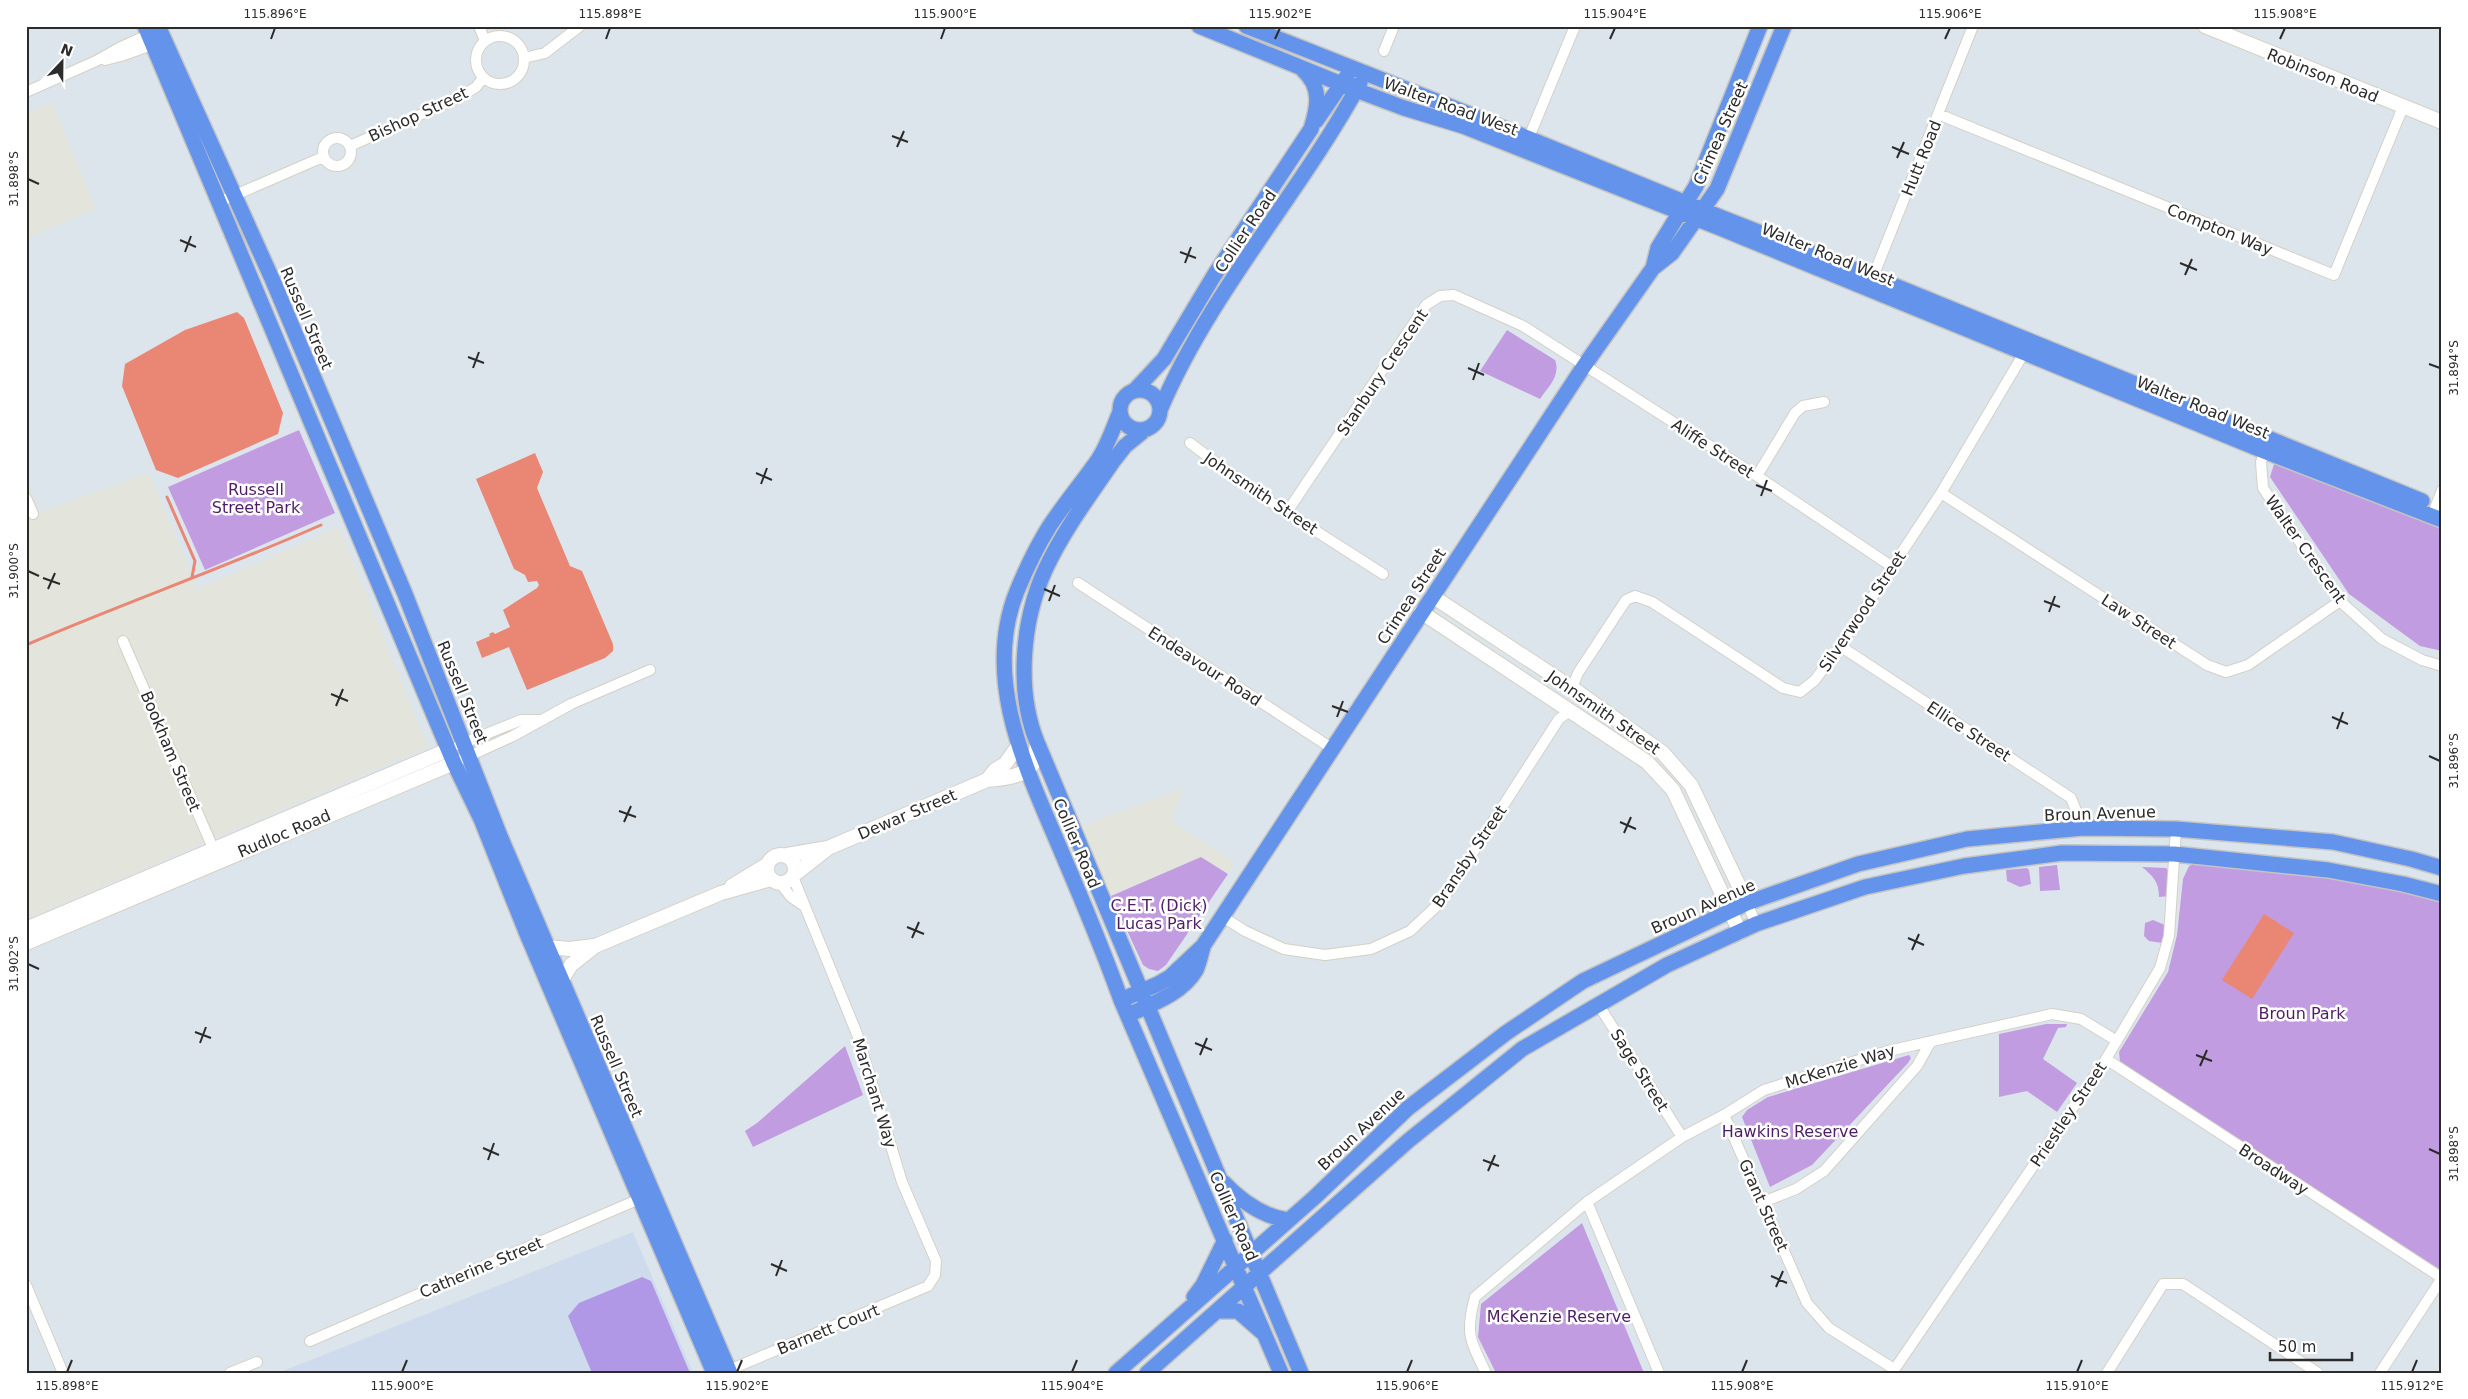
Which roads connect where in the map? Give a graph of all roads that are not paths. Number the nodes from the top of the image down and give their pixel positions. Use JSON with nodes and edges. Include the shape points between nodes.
{"nodes":[{"id":1,"x":479,"y":26,"type":"edge"},
{"id":2,"x":580,"y":26,"type":"edge"},
{"id":3,"x":1199,"y":26,"type":"edge"},
{"id":4,"x":1246,"y":26,"type":"edge"},
{"id":5,"x":1394,"y":26,"type":"edge"},
{"id":6,"x":1575,"y":26,"type":"edge"},
{"id":7,"x":1760,"y":26,"type":"edge"},
{"id":8,"x":1784,"y":26,"type":"edge"},
{"id":9,"x":1973,"y":26,"type":"edge"},
{"id":10,"x":2205,"y":26,"type":"edge"},
{"id":11,"x":496,"y":31,"type":"edge"},
{"id":12,"x":155,"y":34,"type":"edge"},
{"id":13,"x":484,"y":41,"type":"junction"},
{"id":14,"x":1384,"y":51,"type":"dead end"},
{"id":15,"x":524,"y":58,"type":"junction"},
{"id":16,"x":1298,"y":66,"type":"junction"},
{"id":17,"x":1358,"y":72,"type":"junction"},
{"id":18,"x":483,"y":78,"type":"junction"},
{"id":19,"x":1342,"y":84,"type":"junction"},
{"id":20,"x":1356,"y":90,"type":"junction"},
{"id":21,"x":26,"y":92,"type":"edge"},
{"id":22,"x":2403,"y":107,"type":"junction"},
{"id":23,"x":1938,"y":114,"type":"junction"},
{"id":24,"x":2442,"y":122,"type":"edge"},
{"id":25,"x":1311,"y":129,"type":"junction"},
{"id":26,"x":1526,"y":144,"type":"junction"},
{"id":27,"x":350,"y":146,"type":"junction"},
{"id":28,"x":323,"y":157,"type":"junction"},
{"id":29,"x":236,"y":194,"type":"junction"},
{"id":30,"x":219,"y":202,"type":"junction"},
{"id":31,"x":1683,"y":208,"type":"junction"},
{"id":32,"x":1699,"y":215,"type":"junction"},
{"id":33,"x":1654,"y":268,"type":"junction"},
{"id":34,"x":1870,"y":283,"type":"junction"},
{"id":35,"x":2027,"y":348,"type":"junction"},
{"id":36,"x":1584,"y":366,"type":"junction"},
{"id":37,"x":1135,"y":390,"type":"junction"},
{"id":38,"x":1824,"y":402,"type":"dead end"},
{"id":39,"x":1160,"y":410,"type":"junction"},
{"id":40,"x":1120,"y":412,"type":"junction"},
{"id":41,"x":1146,"y":429,"type":"junction"},
{"id":42,"x":1190,"y":443,"type":"dead end"},
{"id":43,"x":2267,"y":445,"type":"junction"},
{"id":44,"x":1757,"y":476,"type":"junction"},
{"id":45,"x":2442,"y":490,"type":"edge"},
{"id":46,"x":1941,"y":494,"type":"junction"},
{"id":47,"x":26,"y":498,"type":"edge"},
{"id":48,"x":1287,"y":512,"type":"junction"},
{"id":49,"x":2438,"y":513,"type":"edge"},
{"id":50,"x":33,"y":514,"type":"dead end"},
{"id":51,"x":384,"y":544,"type":"junction"},
{"id":52,"x":372,"y":563,"type":"junction"},
{"id":53,"x":1891,"y":566,"type":"junction"},
{"id":54,"x":1384,"y":574,"type":"dead end"},
{"id":55,"x":1078,"y":583,"type":"dead end"},
{"id":56,"x":1432,"y":596,"type":"junction"},
{"id":57,"x":2340,"y":601,"type":"junction"},
{"id":58,"x":1422,"y":612,"type":"junction"},
{"id":59,"x":123,"y":641,"type":"dead end"},
{"id":60,"x":1840,"y":646,"type":"junction"},
{"id":61,"x":2442,"y":666,"type":"edge"},
{"id":62,"x":650,"y":670,"type":"dead end"},
{"id":63,"x":1572,"y":688,"type":"junction"},
{"id":64,"x":1570,"y":711,"type":"junction"},
{"id":65,"x":539,"y":720,"type":"junction"},
{"id":66,"x":1037,"y":742,"type":"junction"},
{"id":67,"x":1018,"y":746,"type":"junction"},
{"id":68,"x":1333,"y":749,"type":"junction"},
{"id":69,"x":468,"y":750,"type":"junction"},
{"id":70,"x":452,"y":756,"type":"junction"},
{"id":71,"x":1026,"y":770,"type":"junction"},
{"id":72,"x":987,"y":780,"type":"junction"},
{"id":73,"x":2083,"y":828,"type":"junction"},
{"id":74,"x":2176,"y":829,"type":"junction"},
{"id":75,"x":828,"y":848,"type":"junction"},
{"id":76,"x":2174,"y":854,"type":"junction"},
{"id":77,"x":216,"y":856,"type":"junction"},
{"id":78,"x":787,"y":856,"type":"junction"},
{"id":79,"x":768,"y":864,"type":"junction"},
{"id":80,"x":2442,"y":868,"type":"edge"},
{"id":81,"x":794,"y":875,"type":"junction"},
{"id":82,"x":775,"y":881,"type":"junction"},
{"id":83,"x":721,"y":893,"type":"junction"},
{"id":84,"x":2442,"y":894,"type":"edge"},
{"id":85,"x":1747,"y":904,"type":"junction"},
{"id":86,"x":805,"y":907,"type":"junction"},
{"id":87,"x":1732,"y":911,"type":"junction"},
{"id":88,"x":1222,"y":917,"type":"junction"},
{"id":89,"x":1756,"y":924,"type":"junction"},
{"id":90,"x":26,"y":929,"type":"edge"},
{"id":91,"x":1740,"y":932,"type":"junction"},
{"id":92,"x":26,"y":943,"type":"edge"},
{"id":93,"x":595,"y":946,"type":"junction"},
{"id":94,"x":1203,"y":946,"type":"junction"},
{"id":95,"x":548,"y":947,"type":"junction"},
{"id":96,"x":550,"y":968,"type":"junction"},
{"id":97,"x":562,"y":980,"type":"junction"},
{"id":98,"x":1142,"y":990,"type":"junction"},
{"id":99,"x":1121,"y":1000,"type":"junction"},
{"id":100,"x":1598,"y":1004,"type":"junction"},
{"id":101,"x":1148,"y":1006,"type":"junction"},
{"id":102,"x":1128,"y":1015,"type":"junction"},
{"id":103,"x":1931,"y":1041,"type":"junction"},
{"id":104,"x":2117,"y":1041,"type":"junction"},
{"id":105,"x":2106,"y":1059,"type":"junction"},
{"id":106,"x":1724,"y":1115,"type":"junction"},
{"id":107,"x":1682,"y":1137,"type":"junction"},
{"id":108,"x":1218,"y":1177,"type":"junction"},
{"id":109,"x":646,"y":1196,"type":"junction"},
{"id":110,"x":1587,"y":1202,"type":"junction"},
{"id":111,"x":1763,"y":1202,"type":"junction"},
{"id":112,"x":1287,"y":1220,"type":"junction"},
{"id":113,"x":1225,"y":1240,"type":"junction"},
{"id":114,"x":1250,"y":1252,"type":"junction"},
{"id":115,"x":1237,"y":1266,"type":"junction"},
{"id":116,"x":1259,"y":1273,"type":"junction"},
{"id":117,"x":2442,"y":1278,"type":"edge"},
{"id":118,"x":932,"y":1281,"type":"joint"},
{"id":119,"x":26,"y":1284,"type":"edge"},
{"id":120,"x":1245,"y":1285,"type":"junction"},
{"id":121,"x":1217,"y":1311,"type":"junction"},
{"id":122,"x":1178,"y":1319,"type":"junction"},
{"id":123,"x":1265,"y":1334,"type":"junction"},
{"id":124,"x":310,"y":1341,"type":"dead end"},
{"id":125,"x":257,"y":1362,"type":"dead end"},
{"id":126,"x":1893,"y":1371,"type":"edge"},
{"id":127,"x":724,"y":1372,"type":"edge"},
{"id":128,"x":63,"y":1373,"type":"edge"},
{"id":129,"x":230,"y":1373,"type":"edge"},
{"id":130,"x":1116,"y":1373,"type":"edge"},
{"id":131,"x":1147,"y":1373,"type":"edge"},
{"id":132,"x":1281,"y":1373,"type":"edge"},
{"id":133,"x":1302,"y":1373,"type":"edge"},
{"id":134,"x":1486,"y":1373,"type":"edge"},
{"id":135,"x":1659,"y":1373,"type":"edge"},
{"id":136,"x":2107,"y":1373,"type":"edge"},
{"id":137,"x":2318,"y":1373,"type":"edge"},
{"id":138,"x":2380,"y":1373,"type":"edge"}],
"edges":[{"from":1,"to":13,"type":"street"},
{"from":2,"to":15,"type":"street","via":[[545,53]]},
{"from":3,"to":16,"type":"main road","name":"Walter Road West"},
{"from":4,"to":17,"type":"main road","name":"Walter Road West"},
{"from":5,"to":14,"type":"street"},
{"from":6,"to":26,"type":"street"},
{"from":7,"to":31,"type":"main road","name":"Crimea Street","via":[[1707,161]]},
{"from":8,"to":32,"type":"main road","name":"Crimea Street","via":[[1717,189]]},
{"from":9,"to":23,"type":"street","name":"Hutt Road"},
{"from":10,"to":22,"type":"street","name":"Robinson Road"},
{"from":11,"to":13,"type":"street"},
{"from":11,"to":15,"type":"street","via":[[513,39],[520,46]]},
{"from":12,"to":21,"type":"street","via":[[122,56],[96,61]]},
{"from":12,"to":29,"type":"main road","name":"Russell Street"},
{"from":12,"to":30,"type":"main road","name":"Russell Street"},
{"from":13,"to":18,"type":"street","via":[[475,62]]},
{"from":15,"to":18,"type":"street","via":[[518,76],[507,83],[495,84]]},
{"from":16,"to":19,"type":"main road","name":"Walter Road West"},
{"from":16,"to":25,"type":"main road","name":"Collier Road","via":[[1310,76],[1317,89],[1318,108]]},
{"from":17,"to":19,"type":"main road","name":"Collier Road"},
{"from":17,"to":20,"type":"main road","name":"Collier Road"},
{"from":17,"to":26,"type":"main road","name":"Walter Road West"},
{"from":18,"to":27,"type":"street","name":"Bishop Street","via":[[460,97]]},
{"from":19,"to":20,"type":"main road","name":"Walter Road West"},
{"from":19,"to":25,"type":"main road","name":"Collier Road"},
{"from":20,"to":26,"type":"main road","name":"Walter Road West","via":[[1404,108]]},
{"from":20,"to":39,"type":"main road","name":"Collier Road","via":[[1208,318],[1170,383]]},
{"from":22,"to":23,"type":"street","name":"Compton Way","via":[[2334,275]]},
{"from":22,"to":24,"type":"street","name":"Robinson Road"},
{"from":23,"to":34,"type":"street","name":"Hutt Road"},
{"from":25,"to":37,"type":"main road","name":"Collier Road","via":[[1215,274],[1164,359]]},
{"from":26,"to":31,"type":"main road","name":"Walter Road West"},
{"from":27,"to":28,"type":"street","via":[[340,138],[332,138],[324,146]]},
{"from":27,"to":28,"type":"street","via":[[350,158],[340,166],[332,166]]},
{"from":28,"to":29,"type":"street"},
{"from":29,"to":30,"type":"street"},
{"from":29,"to":51,"type":"main road","name":"Russell Street"},
{"from":30,"to":52,"type":"main road","name":"Russell Street"},
{"from":31,"to":32,"type":"main road","name":"Walter Road West"},
{"from":31,"to":33,"type":"main road","name":"Crimea Street","via":[[1658,248]]},
{"from":32,"to":33,"type":"main road","name":"Crimea Street","via":[[1672,253]]},
{"from":32,"to":34,"type":"main road","name":"Walter Road West"},
{"from":33,"to":36,"type":"main road","name":"Crimea Street"},
{"from":34,"to":35,"type":"main road","name":"Walter Road West"},
{"from":35,"to":43,"type":"main road","name":"Walter Road West"},
{"from":35,"to":46,"type":"street","name":"Silverwood Street"},
{"from":36,"to":44,"type":"street","name":"Aliffe Street"},
{"from":36,"to":48,"type":"street","name":"Stanbury Crescent","via":[[1509,318],[1454,295],[1440,296],[1426,305]]},
{"from":36,"to":56,"type":"main road","name":"Crimea Street"},
{"from":37,"to":39,"type":"main road","via":[[1152,394]]},
{"from":37,"to":40,"type":"main road","via":[[1122,400]]},
{"from":38,"to":44,"type":"street","via":[[1803,406],[1795,413]]},
{"from":39,"to":41,"type":"main road","via":[[1157,421]]},
{"from":40,"to":41,"type":"main road","via":[[1129,427]]},
{"from":40,"to":67,"type":"main road","name":"Collier Road","via":[[1102,453],[1049,526],[1016,594],[1004,659]]},
{"from":41,"to":66,"type":"main road","name":"Collier Road","via":[[1125,446],[1098,484],[1046,570],[1039,589],[1025,656],[1028,708]]},
{"from":42,"to":48,"type":"street","name":"Johnsmith Street"},
{"from":43,"to":49,"type":"main road","name":"Walter Road West"},
{"from":43,"to":57,"type":"street","name":"Walter Crescent","via":[[2260,474],[2262,488]]},
{"from":44,"to":53,"type":"street","name":"Aliffe Street"},
{"from":45,"to":49,"type":"street"},
{"from":46,"to":53,"type":"street","name":"Silverwood Street"},
{"from":46,"to":57,"type":"street","name":"Law Street","via":[[2207,665],[2226,672],[2248,665]]},
{"from":47,"to":50,"type":"street"},
{"from":48,"to":54,"type":"street","name":"Johnsmith Street"},
{"from":51,"to":52,"type":"main road"},
{"from":51,"to":69,"type":"main road","name":"Russell Street"},
{"from":52,"to":70,"type":"main road","name":"Russell Street"},
{"from":53,"to":60,"type":"street","name":"Silverwood Street"},
{"from":55,"to":68,"type":"street","name":"Endeavour Road"},
{"from":56,"to":58,"type":"main road","name":"Crimea Street"},
{"from":56,"to":63,"type":"street","name":"Johnsmith Street"},
{"from":57,"to":61,"type":"street","name":"Walter Crescent","via":[[2382,639],[2422,660]]},
{"from":58,"to":64,"type":"street","name":"Johnsmith Street"},
{"from":58,"to":68,"type":"main road","name":"Crimea Street"},
{"from":59,"to":77,"type":"street","name":"Bookham Street"},
{"from":60,"to":63,"type":"street","name":"Silverwood Street","via":[[1815,680],[1800,692],[1783,688],[1652,602],[1635,596],[1626,600],[1578,673]]},
{"from":60,"to":73,"type":"street","name":"Ellice Street","via":[[2071,798]]},
{"from":62,"to":65,"type":"street","name":"Rudloc Road"},
{"from":63,"to":85,"type":"street","name":"Johnsmith Street","via":[[1663,753],[1691,785]]},
{"from":64,"to":87,"type":"street","name":"Johnsmith Street","via":[[1647,762],[1673,790]]},
{"from":64,"to":88,"type":"street","name":"Bransby Street","via":[[1559,719],[1441,902],[1410,931],[1371,949],[1325,955],[1284,949]]},
{"from":65,"to":69,"type":"street","name":"Rudloc Road","via":[[513,736]]},
{"from":65,"to":69,"type":"street","name":"Rudloc Road","via":[[521,720]]},
{"from":66,"to":71,"type":"street","via":[[1033,763]]},
{"from":66,"to":98,"type":"main road","name":"Collier Road"},
{"from":67,"to":71,"type":"main road","name":"Collier Road"},
{"from":67,"to":72,"type":"street","name":"Dewar Street","via":[[1005,764]]},
{"from":68,"to":88,"type":"main road","name":"Crimea Street"},
{"from":69,"to":70,"type":"street","name":"Rudloc Road"},
{"from":69,"to":70,"type":"street","name":"Rudloc Road"},
{"from":69,"to":95,"type":"main road","name":"Russell Street","via":[[500,836]]},
{"from":70,"to":77,"type":"street","name":"Rudloc Road"},
{"from":70,"to":96,"type":"main road","name":"Russell Street","via":[[527,934]]},
{"from":71,"to":72,"type":"street","name":"Dewar Street","via":[[1002,779]]},
{"from":71,"to":99,"type":"main road","name":"Collier Road"},
{"from":72,"to":75,"type":"street","name":"Dewar Street"},
{"from":73,"to":74,"type":"main road","name":"Broun Avenue"},
{"from":73,"to":85,"type":"main road","name":"Broun Avenue","via":[[1966,839],[1858,864]]},
{"from":74,"to":76,"type":"street","name":"Priestley Street"},
{"from":74,"to":80,"type":"main road","name":"Broun Avenue","via":[[2332,842]]},
{"from":75,"to":78,"type":"street","name":"Dewar Street"},
{"from":75,"to":81,"type":"street","name":"Dewar Street"},
{"from":76,"to":84,"type":"main road","via":[[2328,870]]},
{"from":76,"to":89,"type":"main road","via":[[2062,853],[1964,866],[1865,887]]},
{"from":76,"to":104,"type":"street","name":"Priestley Street","via":[[2169,936],[2161,963]]},
{"from":77,"to":90,"type":"street","name":"Rudloc Road"},
{"from":77,"to":92,"type":"street","name":"Rudloc Road"},
{"from":78,"to":79,"type":"street","via":[[776,855]]},
{"from":78,"to":81,"type":"street","via":[[794,861]]},
{"from":79,"to":82,"type":"street","via":[[767,872]]},
{"from":79,"to":83,"type":"street"},
{"from":81,"to":82,"type":"street","via":[[788,882]]},
{"from":81,"to":86,"type":"street","name":"Marchant Way"},
{"from":82,"to":83,"type":"street"},
{"from":82,"to":86,"type":"street","name":"Marchant Way"},
{"from":83,"to":93,"type":"street"},
{"from":85,"to":87,"type":"main road","name":"Broun Avenue"},
{"from":85,"to":89,"type":"street","name":"Johnsmith Street"},
{"from":86,"to":118,"type":"street","name":"Marchant Way","via":[[857,1034],[902,1182],[936,1261],[936,1275]]},
{"from":87,"to":91,"type":"street","name":"Johnsmith Street"},
{"from":87,"to":112,"type":"main road","name":"Broun Avenue","via":[[1583,981],[1506,1033],[1408,1108]]},
{"from":88,"to":94,"type":"main road","name":"Crimea Street"},
{"from":89,"to":91,"type":"main road"},
{"from":91,"to":100,"type":"main road","via":[[1668,965]]},
{"from":93,"to":95,"type":"street"},
{"from":93,"to":97,"type":"street","via":[[571,965]]},
{"from":94,"to":98,"type":"main road","name":"Crimea Street","via":[[1170,976]]},
{"from":94,"to":101,"type":"main road","name":"Crimea Street","via":[[1196,970],[1179,989]]},
{"from":95,"to":96,"type":"main road","name":"Russell Street"},
{"from":96,"to":97,"type":"main road","name":"Russell Street"},
{"from":96,"to":109,"type":"main road","name":"Russell Street"},
{"from":97,"to":109,"type":"main road","name":"Russell Street"},
{"from":98,"to":99,"type":"main road","name":"Crimea Street"},
{"from":98,"to":101,"type":"main road","name":"Collier Road"},
{"from":99,"to":102,"type":"main road","name":"Collier Road"},
{"from":100,"to":107,"type":"street","name":"Sage Street"},
{"from":100,"to":116,"type":"main road","via":[[1515,1056],[1408,1141]]},
{"from":101,"to":102,"type":"main road","name":"Crimea Street"},
{"from":101,"to":108,"type":"main road","name":"Collier Road"},
{"from":102,"to":113,"type":"main road","name":"Collier Road"},
{"from":103,"to":104,"type":"street","name":"McKenzie Way","via":[[2052,1014],[2082,1019]]},
{"from":103,"to":106,"type":"street","name":"McKenzie Way","via":[[1888,1051],[1764,1090]]},
{"from":103,"to":111,"type":"street","via":[[1917,1066],[1824,1171]]},
{"from":104,"to":105,"type":"street","name":"Priestley Street"},
{"from":105,"to":117,"type":"street","name":"Broadway"},
{"from":105,"to":126,"type":"street","name":"Priestley Street"},
{"from":106,"to":107,"type":"street","name":"McKenzie Way"},
{"from":106,"to":111,"type":"street","name":"Grant Street"},
{"from":107,"to":110,"type":"street","name":"McKenzie Way"},
{"from":108,"to":112,"type":"main road","via":[[1268,1216]]},
{"from":108,"to":114,"type":"main road","name":"Collier Road"},
{"from":109,"to":124,"type":"street","name":"Catherine Street"},
{"from":109,"to":127,"type":"main road","name":"Russell Street"},
{"from":110,"to":134,"type":"street","name":"McKenzie Way","via":[[1474,1297],[1468,1320],[1471,1342]]},
{"from":110,"to":135,"type":"street"},
{"from":111,"to":126,"type":"street","name":"Grant Street","via":[[1807,1303],[1829,1328]]},
{"from":112,"to":114,"type":"main road","name":"Broun Avenue"},
{"from":113,"to":115,"type":"main road","name":"Collier Road"},
{"from":113,"to":122,"type":"main road","via":[[1203,1285]]},
{"from":114,"to":115,"type":"main road","name":"Broun Avenue"},
{"from":114,"to":116,"type":"main road","name":"Collier Road"},
{"from":115,"to":120,"type":"main road","name":"Collier Road"},
{"from":115,"to":122,"type":"main road","name":"Broun Avenue"},
{"from":116,"to":120,"type":"main road"},
{"from":116,"to":133,"type":"main road","name":"Collier Road"},
{"from":117,"to":138,"type":"street"},
{"from":118,"to":127,"type":"street","name":"Barnett Court","via":[[928,1286],[888,1304]]},
{"from":119,"to":128,"type":"street"},
{"from":120,"to":121,"type":"main road"},
{"from":120,"to":123,"type":"main road","name":"Collier Road"},
{"from":121,"to":123,"type":"main road","via":[[1238,1311]]},
{"from":121,"to":131,"type":"main road"},
{"from":122,"to":130,"type":"main road","name":"Broun Avenue"},
{"from":123,"to":132,"type":"main road","name":"Collier Road"},
{"from":125,"to":129,"type":"street"},
{"from":136,"to":137,"type":"street","via":[[2163,1284],[2183,1284]]}]}
